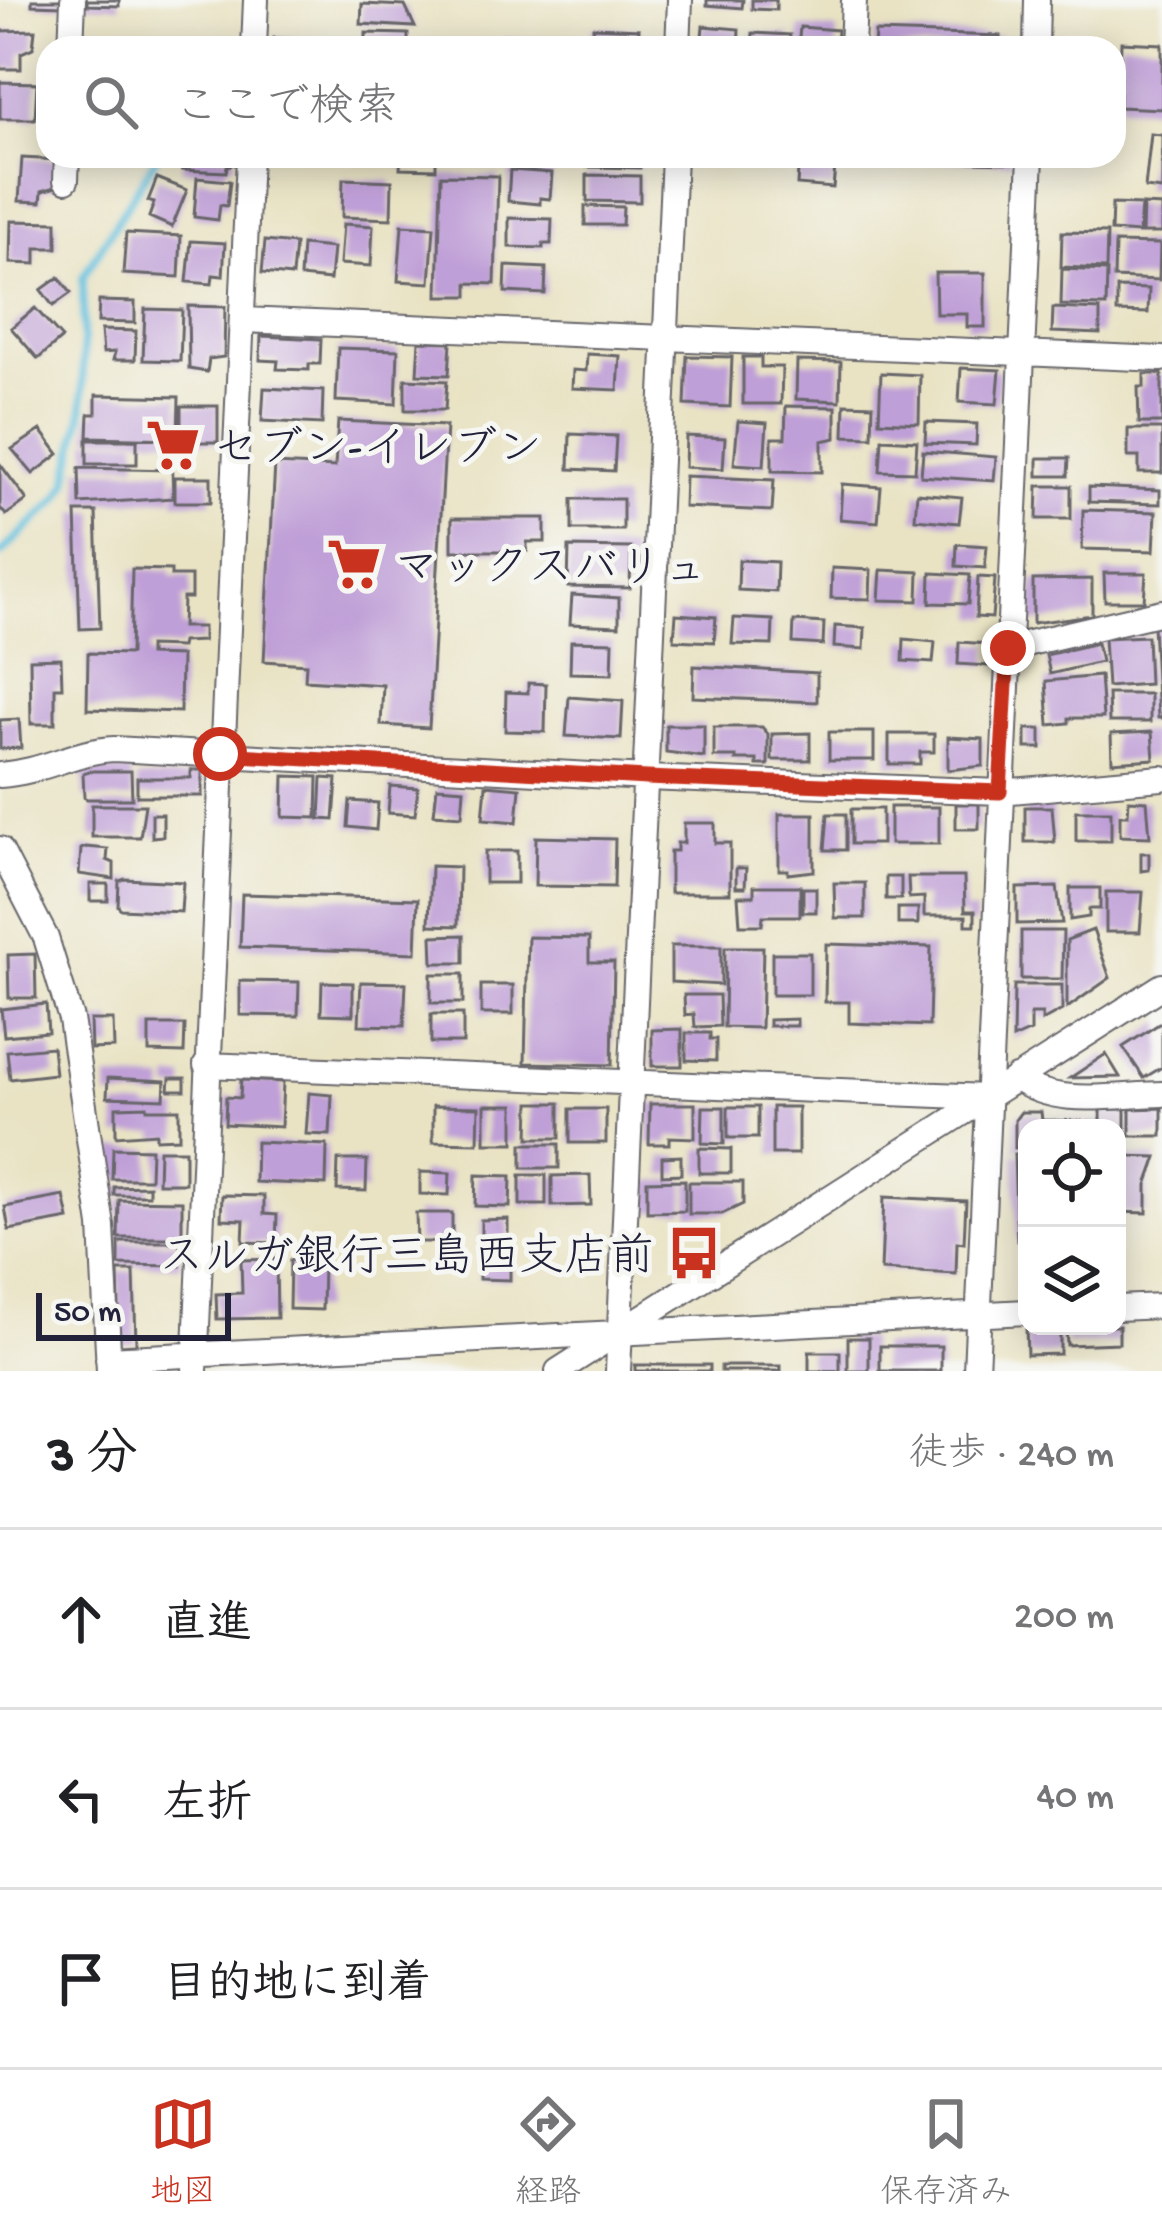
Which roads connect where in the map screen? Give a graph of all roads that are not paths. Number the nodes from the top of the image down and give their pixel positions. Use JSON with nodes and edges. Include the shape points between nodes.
{"nodes":[{"id":1,"x":73,"y":0,"type":"edge"},
{"id":2,"x":256,"y":0,"type":"edge"},
{"id":3,"x":680,"y":0,"type":"edge"},
{"id":4,"x":854,"y":0,"type":"edge"},
{"id":5,"x":1037,"y":0,"type":"edge"},
{"id":6,"x":72,"y":36,"type":"edge"},
{"id":7,"x":254,"y":36,"type":"edge"},
{"id":8,"x":678,"y":36,"type":"edge"},
{"id":9,"x":852,"y":36,"type":"edge"},
{"id":10,"x":1036,"y":36,"type":"edge"},
{"id":11,"x":249,"y":168,"type":"edge"},
{"id":12,"x":673,"y":168,"type":"edge"},
{"id":13,"x":1031,"y":168,"type":"edge"},
{"id":14,"x":243,"y":320,"type":"junction"},
{"id":15,"x":666,"y":337,"type":"junction"},
{"id":16,"x":1023,"y":354,"type":"junction"},
{"id":17,"x":1162,"y":359,"type":"edge"},
{"id":18,"x":1162,"y":612,"type":"edge"},
{"id":19,"x":1008,"y":648,"type":"junction"},
{"id":20,"x":220,"y":754,"type":"junction"},
{"id":21,"x":0,"y":775,"type":"edge"},
{"id":22,"x":647,"y":778,"type":"junction"},
{"id":23,"x":1162,"y":778,"type":"edge"},
{"id":24,"x":1000,"y":792,"type":"junction"},
{"id":25,"x":0,"y":849,"type":"edge"},
{"id":26,"x":1162,"y":986,"type":"edge"},
{"id":27,"x":206,"y":1064,"type":"junction"},
{"id":28,"x":1016,"y":1078,"type":"junction"},
{"id":29,"x":632,"y":1083,"type":"junction"},
{"id":30,"x":1162,"y":1094,"type":"edge"},
{"id":31,"x":987,"y":1097,"type":"junction"},
{"id":32,"x":1162,"y":1306,"type":"edge"},
{"id":33,"x":1126,"y":1308,"type":"edge"},
{"id":34,"x":1018,"y":1312,"type":"edge"},
{"id":35,"x":980,"y":1314,"type":"junction"},
{"id":36,"x":620,"y":1332,"type":"junction"},
{"id":37,"x":195,"y":1363,"type":"edge"},
{"id":38,"x":109,"y":1365,"type":"edge"},
{"id":39,"x":558,"y":1371,"type":"edge"},
{"id":40,"x":618,"y":1371,"type":"edge"},
{"id":41,"x":976,"y":1371,"type":"edge"}],
"edges":[{"from":1,"to":6,"type":"street"},
{"from":2,"to":7,"type":"street"},
{"from":3,"to":8,"type":"street"},
{"from":4,"to":9,"type":"street"},
{"from":5,"to":10,"type":"street"},
{"from":11,"to":14,"type":"street"},
{"from":12,"to":15,"type":"street"},
{"from":13,"to":16,"type":"street"},
{"from":14,"to":15,"type":"street"},
{"from":14,"to":20,"type":"street"},
{"from":15,"to":16,"type":"street"},
{"from":15,"to":22,"type":"street"},
{"from":16,"to":17,"type":"street"},
{"from":16,"to":19,"type":"street"},
{"from":18,"to":19,"type":"street"},
{"from":19,"to":24,"type":"street"},
{"from":20,"to":21,"type":"street","via":[[89,751],[47,769]]},
{"from":20,"to":22,"type":"street"},
{"from":20,"to":27,"type":"street"},
{"from":22,"to":24,"type":"street"},
{"from":22,"to":29,"type":"street"},
{"from":23,"to":24,"type":"street"},
{"from":24,"to":31,"type":"street"},
{"from":25,"to":38,"type":"street","via":[[46,938],[71,1019],[102,1226]]},
{"from":26,"to":28,"type":"street"},
{"from":27,"to":29,"type":"street"},
{"from":27,"to":37,"type":"street"},
{"from":28,"to":30,"type":"street","via":[[1036,1094]]},
{"from":28,"to":31,"type":"street"},
{"from":29,"to":31,"type":"street"},
{"from":29,"to":36,"type":"street"},
{"from":31,"to":35,"type":"street"},
{"from":31,"to":36,"type":"street"},
{"from":32,"to":33,"type":"street"},
{"from":34,"to":35,"type":"street"},
{"from":35,"to":36,"type":"street"},
{"from":35,"to":41,"type":"street"},
{"from":36,"to":37,"type":"street"},
{"from":36,"to":39,"type":"street"},
{"from":36,"to":40,"type":"street"},
{"from":37,"to":38,"type":"street"}]}
